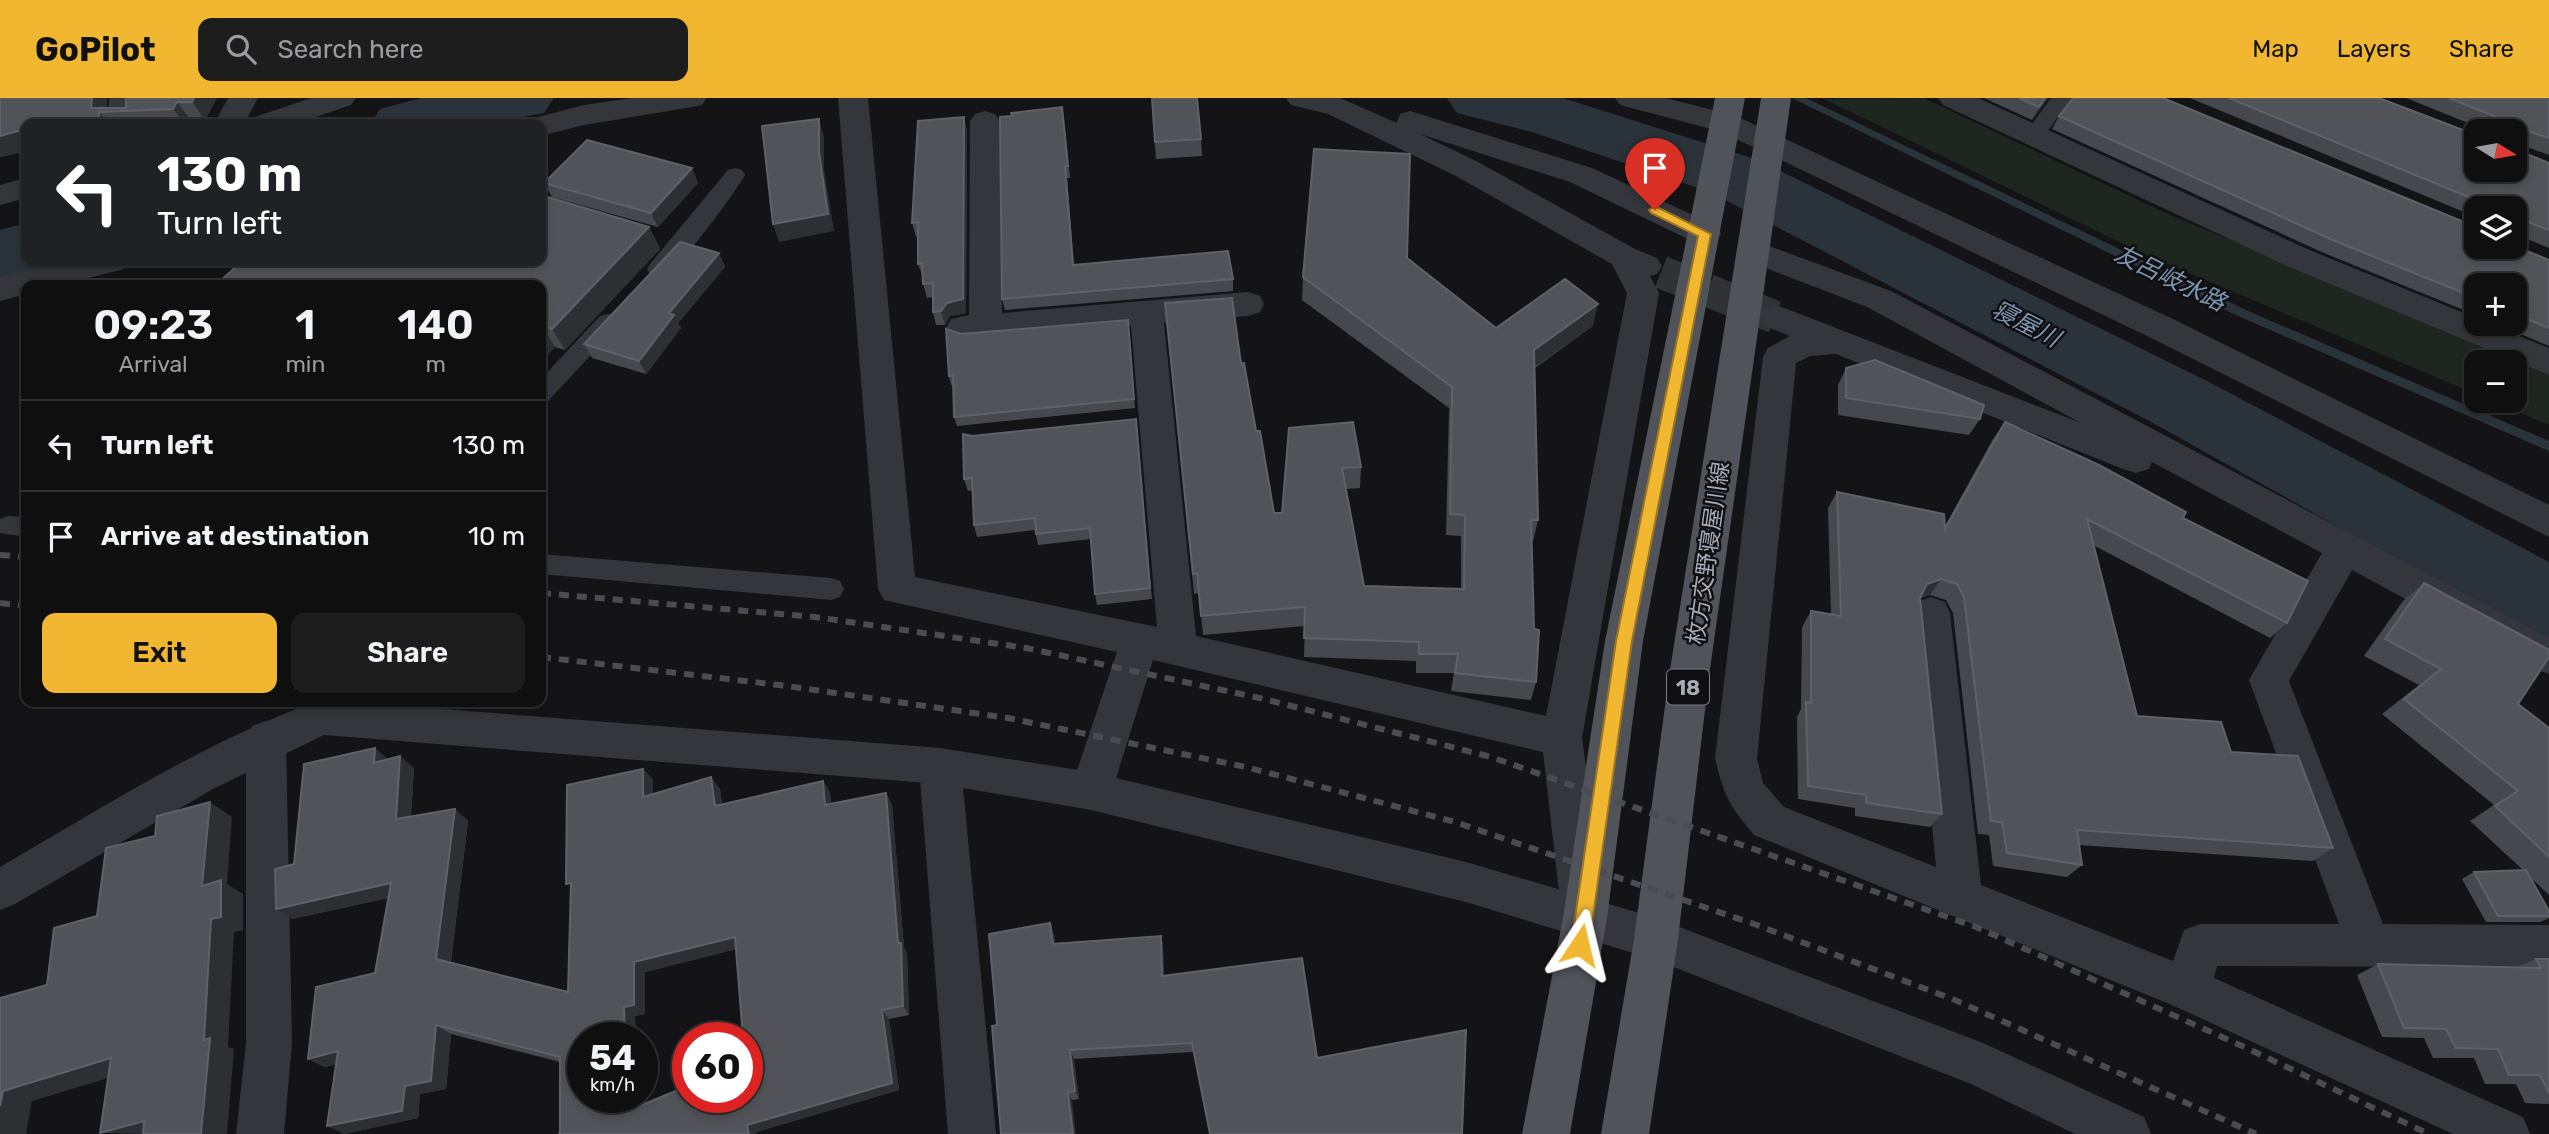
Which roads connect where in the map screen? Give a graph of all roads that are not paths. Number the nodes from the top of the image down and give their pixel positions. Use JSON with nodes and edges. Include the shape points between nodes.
{"nodes":[{"id":1,"x":124,"y":98,"type":"edge"},
{"id":2,"x":243,"y":98,"type":"edge"},
{"id":3,"x":341,"y":98,"type":"edge"},
{"id":4,"x":692,"y":98,"type":"edge"},
{"id":5,"x":853,"y":98,"type":"edge"},
{"id":6,"x":1301,"y":98,"type":"edge"},
{"id":7,"x":1630,"y":98,"type":"edge"},
{"id":8,"x":1954,"y":98,"type":"edge"},
{"id":9,"x":2062,"y":98,"type":"edge"},
{"id":10,"x":1338,"y":107,"type":"junction"},
{"id":11,"x":1727,"y":115,"type":"edge"},
{"id":12,"x":123,"y":119,"type":"edge"},
{"id":13,"x":232,"y":119,"type":"edge"},
{"id":14,"x":280,"y":119,"type":"edge"},
{"id":15,"x":985,"y":121,"type":"dead end"},
{"id":16,"x":546,"y":125,"type":"edge"},
{"id":17,"x":1771,"y":128,"type":"edge"},
{"id":18,"x":2034,"y":135,"type":"junction"},
{"id":19,"x":735,"y":175,"type":"dead end"},
{"id":20,"x":21,"y":189,"type":"edge"},
{"id":21,"x":0,"y":195,"type":"edge"},
{"id":22,"x":1706,"y":227,"type":"junction"},
{"id":23,"x":655,"y":237,"type":"dead end"},
{"id":24,"x":681,"y":244,"type":"junction"},
{"id":25,"x":1753,"y":246,"type":"junction"},
{"id":26,"x":1624,"y":257,"type":"junction"},
{"id":27,"x":96,"y":266,"type":"edge"},
{"id":28,"x":1661,"y":272,"type":"tunnel mouth"},
{"id":29,"x":49,"y":280,"type":"edge"},
{"id":30,"x":644,"y":284,"type":"edge"},
{"id":31,"x":21,"y":286,"type":"edge"},
{"id":32,"x":0,"y":289,"type":"edge"},
{"id":33,"x":625,"y":304,"type":"edge"},
{"id":34,"x":1248,"y":304,"type":"dead end"},
{"id":35,"x":1146,"y":313,"type":"junction"},
{"id":36,"x":1775,"y":317,"type":"tunnel mouth"},
{"id":37,"x":1837,"y":342,"type":"junction"},
{"id":38,"x":2549,"y":362,"type":"edge"},
{"id":39,"x":546,"y":389,"type":"edge"},
{"id":40,"x":2545,"y":507,"type":"edge"},
{"id":41,"x":2285,"y":518,"type":"junction"},
{"id":42,"x":2344,"y":549,"type":"junction"},
{"id":43,"x":546,"y":564,"type":"edge"},
{"id":44,"x":831,"y":589,"type":"dead end"},
{"id":45,"x":1931,"y":613,"type":"dead end"},
{"id":46,"x":1159,"y":644,"type":"junction"},
{"id":47,"x":2549,"y":657,"type":"edge"},
{"id":48,"x":1562,"y":738,"type":"junction"},
{"id":49,"x":266,"y":739,"type":"junction"},
{"id":50,"x":940,"y":766,"type":"junction"},
{"id":51,"x":1091,"y":791,"type":"junction"},
{"id":52,"x":0,"y":890,"type":"edge"},
{"id":53,"x":1961,"y":898,"type":"junction"},
{"id":54,"x":1585,"y":918,"type":"junction"},
{"id":55,"x":1656,"y":939,"type":"junction"},
{"id":56,"x":2370,"y":944,"type":"junction"},
{"id":57,"x":2549,"y":946,"type":"edge"},
{"id":58,"x":2188,"y":989,"type":"junction"},
{"id":59,"x":260,"y":1134,"type":"edge"},
{"id":60,"x":972,"y":1134,"type":"edge"},
{"id":61,"x":1546,"y":1134,"type":"edge"},
{"id":62,"x":1625,"y":1134,"type":"edge"},
{"id":63,"x":2127,"y":1134,"type":"edge"},
{"id":64,"x":2506,"y":1134,"type":"edge"}],
"edges":[{"from":1,"to":12,"type":"street"},
{"from":2,"to":13,"type":"street"},
{"from":3,"to":14,"type":"street"},
{"from":4,"to":16,"type":"street"},
{"from":5,"to":46,"type":"street","via":[[897,589]]},
{"from":6,"to":10,"type":"street"},
{"from":7,"to":11,"type":"street"},
{"from":8,"to":18,"type":"street"},
{"from":9,"to":18,"type":"lane"},
{"from":10,"to":22,"type":"street","via":[[1423,123],[1581,175]]},
{"from":10,"to":26,"type":"street","via":[[1468,169]]},
{"from":11,"to":17,"type":"street"},
{"from":11,"to":22,"type":"main road"},
{"from":15,"to":35,"type":"street","via":[[974,327]]},
{"from":17,"to":25,"type":"main road","name":"枚方交野寝屋川線","number":"18"},
{"from":17,"to":40,"type":"street","via":[[2161,327]]},
{"from":18,"to":38,"type":"street","via":[[2296,257]]},
{"from":19,"to":24,"type":"lane"},
{"from":20,"to":21,"type":"street"},
{"from":22,"to":54,"type":"main road","via":[[1624,641]]},
{"from":23,"to":24,"type":"lane"},
{"from":24,"to":30,"type":"lane"},
{"from":25,"to":41,"type":"street","via":[[1879,299]]},
{"from":25,"to":55,"type":"main road","name":"枚方交野寝屋川線","number":"18","via":[[1691,663]]},
{"from":26,"to":28,"type":"street"},
{"from":26,"to":48,"type":"street","via":[[1643,293]]},
{"from":27,"to":29,"type":"street"},
{"from":31,"to":32,"type":"street"},
{"from":33,"to":39,"type":"lane"},
{"from":34,"to":35,"type":"street"},
{"from":35,"to":46,"type":"street","via":[[1142,419]]},
{"from":36,"to":37,"type":"street"},
{"from":37,"to":41,"type":"street"},
{"from":37,"to":53,"type":"street","via":[[1804,345],[1780,357],[1736,758],[1744,792],[1769,821]]},
{"from":41,"to":42,"type":"street"},
{"from":42,"to":47,"type":"street"},
{"from":42,"to":56,"type":"street","via":[[2269,680]]},
{"from":43,"to":44,"type":"lane"},
{"from":45,"to":53,"type":"street"},
{"from":46,"to":48,"type":"street"},
{"from":46,"to":51,"type":"street"},
{"from":48,"to":54,"type":"street"},
{"from":49,"to":50,"type":"street","via":[[322,717]]},
{"from":49,"to":52,"type":"street"},
{"from":49,"to":59,"type":"street","via":[[270,1043]]},
{"from":50,"to":51,"type":"street"},
{"from":50,"to":60,"type":"street"},
{"from":51,"to":54,"type":"street","via":[[1466,882]]},
{"from":53,"to":58,"type":"street"},
{"from":54,"to":55,"type":"street"},
{"from":54,"to":61,"type":"main road"},
{"from":55,"to":62,"type":"main road","name":"枚方交野寝屋川線","number":"18"},
{"from":55,"to":63,"type":"street","via":[[1983,1066]]},
{"from":56,"to":57,"type":"street"},
{"from":56,"to":58,"type":"street","via":[[2200,945]]},
{"from":58,"to":64,"type":"street"}]}
